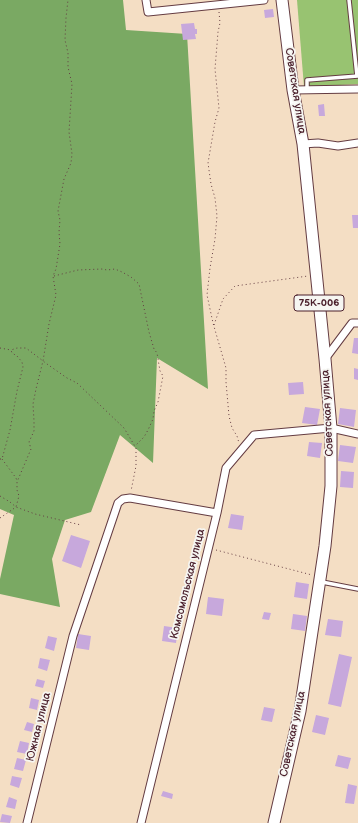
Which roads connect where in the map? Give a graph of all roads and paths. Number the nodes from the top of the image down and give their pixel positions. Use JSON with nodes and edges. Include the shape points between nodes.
{"nodes":[{"id":1,"x":68,"y":0,"type":"edge"},
{"id":2,"x":146,"y":0,"type":"edge"},
{"id":3,"x":264,"y":0,"type":"edge"},
{"id":4,"x":282,"y":0,"type":"edge"},
{"id":5,"x":349,"y":0,"type":"edge"},
{"id":6,"x":219,"y":5,"type":"junction"},
{"id":7,"x":357,"y":76,"type":"edge"},
{"id":8,"x":307,"y":89,"type":"junction"},
{"id":9,"x":294,"y":90,"type":"junction"},
{"id":10,"x":358,"y":90,"type":"edge"},
{"id":11,"x":358,"y":143,"type":"edge"},
{"id":12,"x":303,"y":144,"type":"junction"},
{"id":13,"x":316,"y":275,"type":"junction"},
{"id":14,"x":53,"y":276,"type":"junction"},
{"id":15,"x":358,"y":323,"type":"edge"},
{"id":16,"x":214,"y":326,"type":"junction"},
{"id":17,"x":0,"y":348,"type":"edge"},
{"id":18,"x":11,"y":350,"type":"junction"},
{"id":19,"x":325,"y":359,"type":"junction"},
{"id":20,"x":43,"y":361,"type":"junction"},
{"id":21,"x":331,"y":428,"type":"junction"},
{"id":22,"x":358,"y":434,"type":"edge"},
{"id":23,"x":135,"y":446,"type":"junction"},
{"id":24,"x":238,"y":453,"type":"junction"},
{"id":25,"x":1,"y":459,"type":"edge"},
{"id":26,"x":17,"y":482,"type":"junction"},
{"id":27,"x":0,"y":496,"type":"edge"},
{"id":28,"x":130,"y":498,"type":"junction"},
{"id":29,"x":16,"y":507,"type":"junction"},
{"id":30,"x":217,"y":513,"type":"junction"},
{"id":31,"x":0,"y":518,"type":"edge"},
{"id":32,"x":81,"y":525,"type":"dead end"},
{"id":33,"x":208,"y":548,"type":"junction"},
{"id":34,"x":317,"y":578,"type":"junction"},
{"id":35,"x":358,"y":589,"type":"edge"},
{"id":36,"x":27,"y":823,"type":"edge"},
{"id":37,"x":141,"y":823,"type":"edge"},
{"id":38,"x":274,"y":823,"type":"edge"}],
"edges":[{"from":1,"to":14,"type":"path","via":[[65,40],[72,84],[69,132],[72,154],[59,204],[60,244]]},
{"from":2,"to":6,"type":"street","via":[[148,12]]},
{"from":3,"to":6,"type":"street"},
{"from":4,"to":9,"type":"main road","name":"Советская улица","number":"75К-006"},
{"from":5,"to":7,"type":"lane"},
{"from":6,"to":16,"type":"path","via":[[220,23],[215,69],[219,108],[214,122],[208,163],[216,216],[207,295]]},
{"from":7,"to":8,"type":"lane","via":[[307,80]]},
{"from":8,"to":9,"type":"street"},
{"from":8,"to":10,"type":"street"},
{"from":9,"to":12,"type":"main road","name":"Советская улица","number":"75К-006"},
{"from":11,"to":12,"type":"street","via":[[338,146]]},
{"from":12,"to":13,"type":"main road","name":"Советская улица","number":"75К-006"},
{"from":13,"to":16,"type":"path","via":[[235,286],[223,299]]},
{"from":13,"to":19,"type":"main road","name":"Советская улица","number":"75К-006"},
{"from":14,"to":20,"type":"path","via":[[56,295]]},
{"from":14,"to":23,"type":"path","via":[[78,270],[115,269],[139,284],[149,332],[163,376],[153,419],[144,437]]},
{"from":15,"to":19,"type":"street","via":[[352,323]]},
{"from":16,"to":24,"type":"path","via":[[226,368],[229,416],[239,442]]},
{"from":17,"to":18,"type":"path"},
{"from":18,"to":20,"type":"path","via":[[26,348]]},
{"from":18,"to":25,"type":"path","via":[[18,356],[23,367],[10,430]]},
{"from":19,"to":21,"type":"main road","name":"Советская улица","number":"75К-006"},
{"from":20,"to":23,"type":"path","via":[[77,383],[124,428]]},
{"from":20,"to":26,"type":"path","via":[[33,404],[34,431],[29,442],[31,449]]},
{"from":21,"to":22,"type":"street","name":"Комсомольская улица"},
{"from":21,"to":24,"type":"street","name":"Комсомольская улица","via":[[254,435]]},
{"from":21,"to":34,"type":"main road","name":"Советская улица","number":"75К-006","via":[[325,546]]},
{"from":23,"to":28,"type":"path","via":[[136,466]]},
{"from":24,"to":30,"type":"street","name":"Комсомольская улица","via":[[226,468]]},
{"from":25,"to":26,"type":"path"},
{"from":26,"to":29,"type":"path","via":[[19,496]]},
{"from":27,"to":29,"type":"path"},
{"from":28,"to":30,"type":"street"},
{"from":28,"to":36,"type":"street","name":"Южная улица","via":[[123,498],[118,503],[73,636]]},
{"from":29,"to":31,"type":"path"},
{"from":29,"to":32,"type":"path"},
{"from":30,"to":33,"type":"street","name":"Комсомольская улица"},
{"from":33,"to":34,"type":"path"},
{"from":33,"to":37,"type":"street","name":"Комсомольская улица"},
{"from":34,"to":35,"type":"lane"},
{"from":34,"to":38,"type":"main road","name":"Советская улица","number":"75К-006","via":[[316,607],[300,711]]}]}
